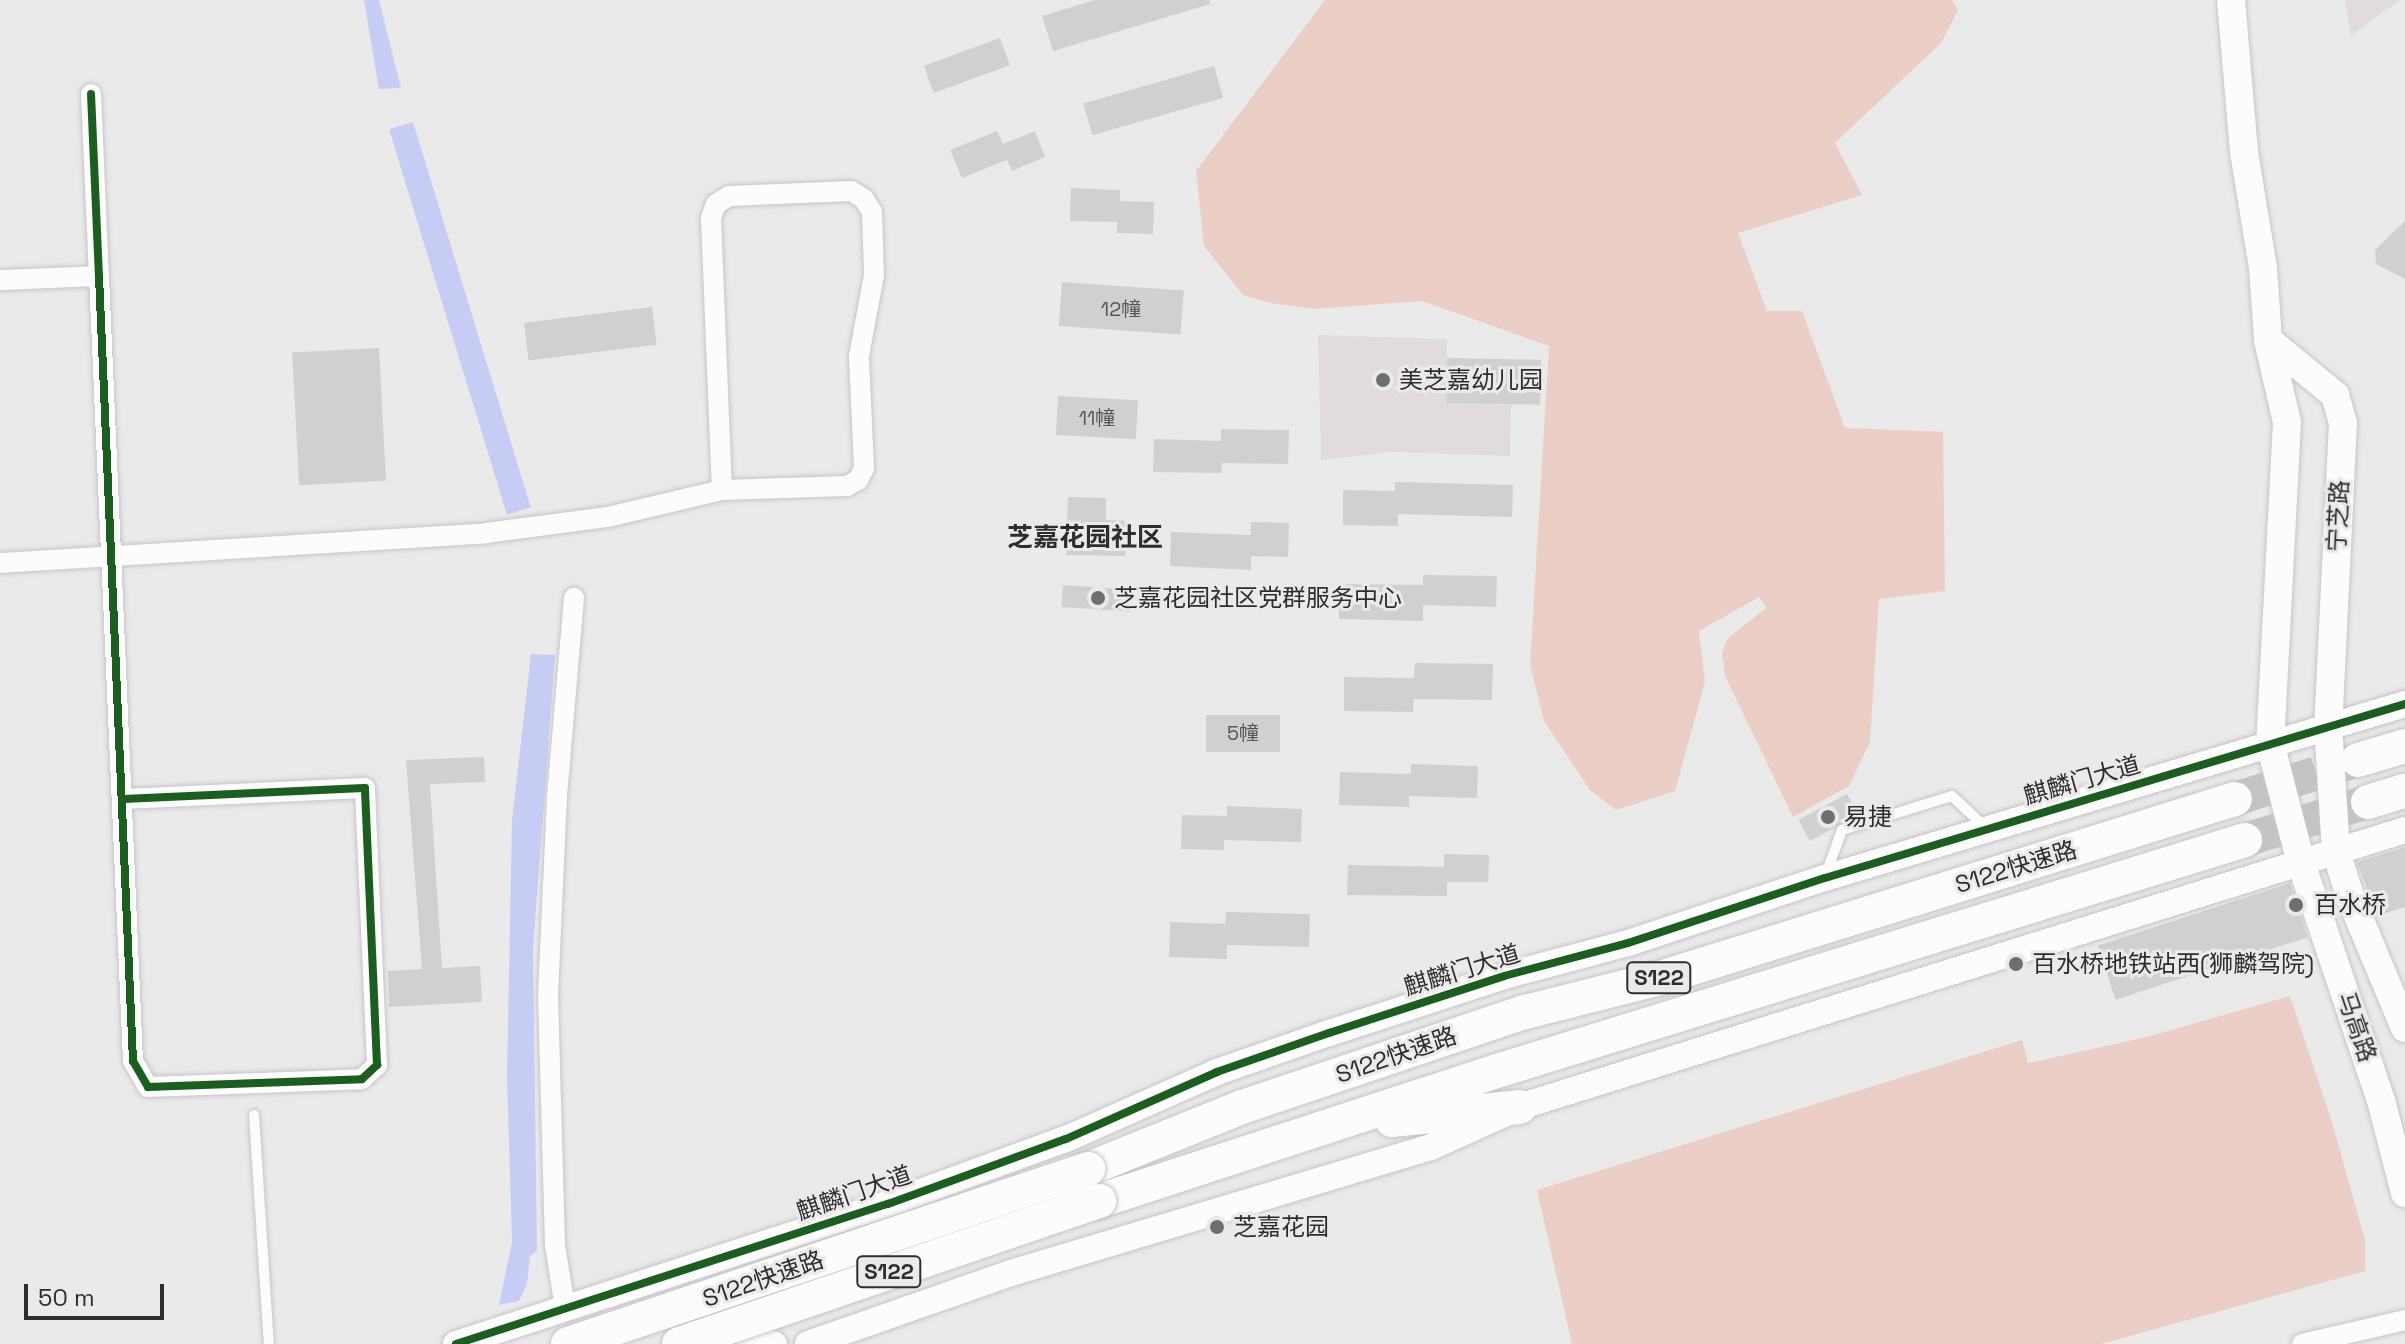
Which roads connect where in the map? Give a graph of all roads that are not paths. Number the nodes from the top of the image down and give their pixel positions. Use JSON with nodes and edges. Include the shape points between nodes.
{"nodes":[{"id":1,"x":2231,"y":0,"type":"edge"},
{"id":2,"x":91,"y":94,"type":"dead end"},
{"id":3,"x":99,"y":276,"type":"junction"},
{"id":4,"x":0,"y":280,"type":"edge"},
{"id":5,"x":2268,"y":340,"type":"junction"},
{"id":6,"x":722,"y":490,"type":"junction"},
{"id":7,"x":111,"y":556,"type":"junction"},
{"id":8,"x":0,"y":563,"type":"edge"},
{"id":9,"x":574,"y":598,"type":"dead end"},
{"id":10,"x":2405,"y":704,"type":"edge"},
{"id":11,"x":2328,"y":725,"type":"junction"},
{"id":12,"x":2270,"y":743,"type":"junction"},
{"id":13,"x":2405,"y":746,"type":"edge"},
{"id":14,"x":2358,"y":760,"type":"tunnel mouth"},
{"id":15,"x":2405,"y":791,"type":"edge"},
{"id":16,"x":122,"y":799,"type":"junction"},
{"id":17,"x":2235,"y":799,"type":"tunnel mouth"},
{"id":18,"x":2368,"y":802,"type":"tunnel mouth"},
{"id":19,"x":1987,"y":828,"type":"junction"},
{"id":20,"x":2405,"y":830,"type":"edge"},
{"id":21,"x":2245,"y":840,"type":"tunnel mouth"},
{"id":22,"x":2336,"y":852,"type":"junction"},
{"id":23,"x":2301,"y":863,"type":"junction"},
{"id":24,"x":1825,"y":878,"type":"junction"},
{"id":25,"x":2405,"y":1028,"type":"edge"},
{"id":26,"x":1519,"y":1107,"type":"junction"},
{"id":27,"x":254,"y":1115,"type":"dead end"},
{"id":28,"x":1328,"y":1127,"type":"junction"},
{"id":29,"x":2405,"y":1193,"type":"edge"},
{"id":30,"x":764,"y":1244,"type":"junction"},
{"id":31,"x":615,"y":1292,"type":"junction"},
{"id":32,"x":556,"y":1311,"type":"junction"},
{"id":33,"x":2405,"y":1320,"type":"edge"},
{"id":34,"x":269,"y":1344,"type":"edge"},
{"id":35,"x":456,"y":1344,"type":"edge"},
{"id":36,"x":568,"y":1344,"type":"edge"},
{"id":37,"x":668,"y":1344,"type":"edge"},
{"id":38,"x":679,"y":1344,"type":"edge"},
{"id":39,"x":774,"y":1344,"type":"edge"},
{"id":40,"x":808,"y":1344,"type":"edge"},
{"id":41,"x":2302,"y":1344,"type":"edge"}],
"edges":[{"from":1,"to":5,"type":"main road"},
{"from":2,"to":3,"type":"street"},
{"from":3,"to":4,"type":"street"},
{"from":3,"to":7,"type":"street"},
{"from":5,"to":11,"type":"main road","name":"宁芝路","via":[[2335,395],[2343,423]]},
{"from":5,"to":12,"type":"main road","via":[[2287,422]]},
{"from":6,"to":6,"type":"street","via":[[847,486],[864,468],[859,356],[874,275],[872,212],[851,191],[729,196],[716,204],[711,218]]},
{"from":6,"to":7,"type":"street","via":[[556,525],[486,533]]},
{"from":7,"to":8,"type":"street"},
{"from":7,"to":16,"type":"street"},
{"from":9,"to":32,"type":"street","via":[[557,796],[548,995]]},
{"from":10,"to":11,"type":"street","name":"麒麟门大道"},
{"from":11,"to":12,"type":"street","name":"麒麟门大道"},
{"from":11,"to":22,"type":"main road","name":"宁芝路"},
{"from":12,"to":19,"type":"street","name":"麒麟门大道"},
{"from":12,"to":23,"type":"main road","name":"马高路"},
{"from":13,"to":14,"type":"highway"},
{"from":15,"to":18,"type":"highway"},
{"from":16,"to":16,"type":"street","via":[[133,1061],[148,1087],[362,1079],[377,1065],[365,788]]},
{"from":17,"to":36,"type":"highway","name":"S122快速路","number":"S122","bridge":true,"via":[[1660,978],[1525,1012],[1242,1107],[1088,1169]]},
{"from":19,"to":24,"type":"street","name":"麒麟门大道"},
{"from":19,"to":24,"type":"lane","via":[[1952,796],[1842,830]]},
{"from":20,"to":22,"type":"street"},
{"from":21,"to":28,"type":"highway","name":"S122快速路","number":"S122"},
{"from":22,"to":23,"type":"street"},
{"from":22,"to":25,"type":"main road","name":"马高路"},
{"from":23,"to":26,"type":"street"},
{"from":23,"to":29,"type":"main road","name":"马高路","via":[[2382,1104]]},
{"from":24,"to":30,"type":"street","name":"麒麟门大道","via":[[1329,1033],[1217,1072],[1066,1139]]},
{"from":26,"to":28,"type":"highway"},
{"from":26,"to":40,"type":"street","via":[[1431,1147],[1011,1273]]},
{"from":27,"to":34,"type":"lane"},
{"from":28,"to":38,"type":"highway","name":"S122快速路","number":"S122","bridge":true},
{"from":30,"to":31,"type":"street","name":"麒麟门大道"},
{"from":30,"to":39,"type":"street","via":[[731,1269],[718,1311],[757,1342]]},
{"from":31,"to":32,"type":"street","name":"麒麟门大道"},
{"from":31,"to":37,"type":"street","via":[[642,1305],[665,1330]]},
{"from":32,"to":35,"type":"street","name":"麒麟门大道"},
{"from":33,"to":41,"type":"street"}]}
